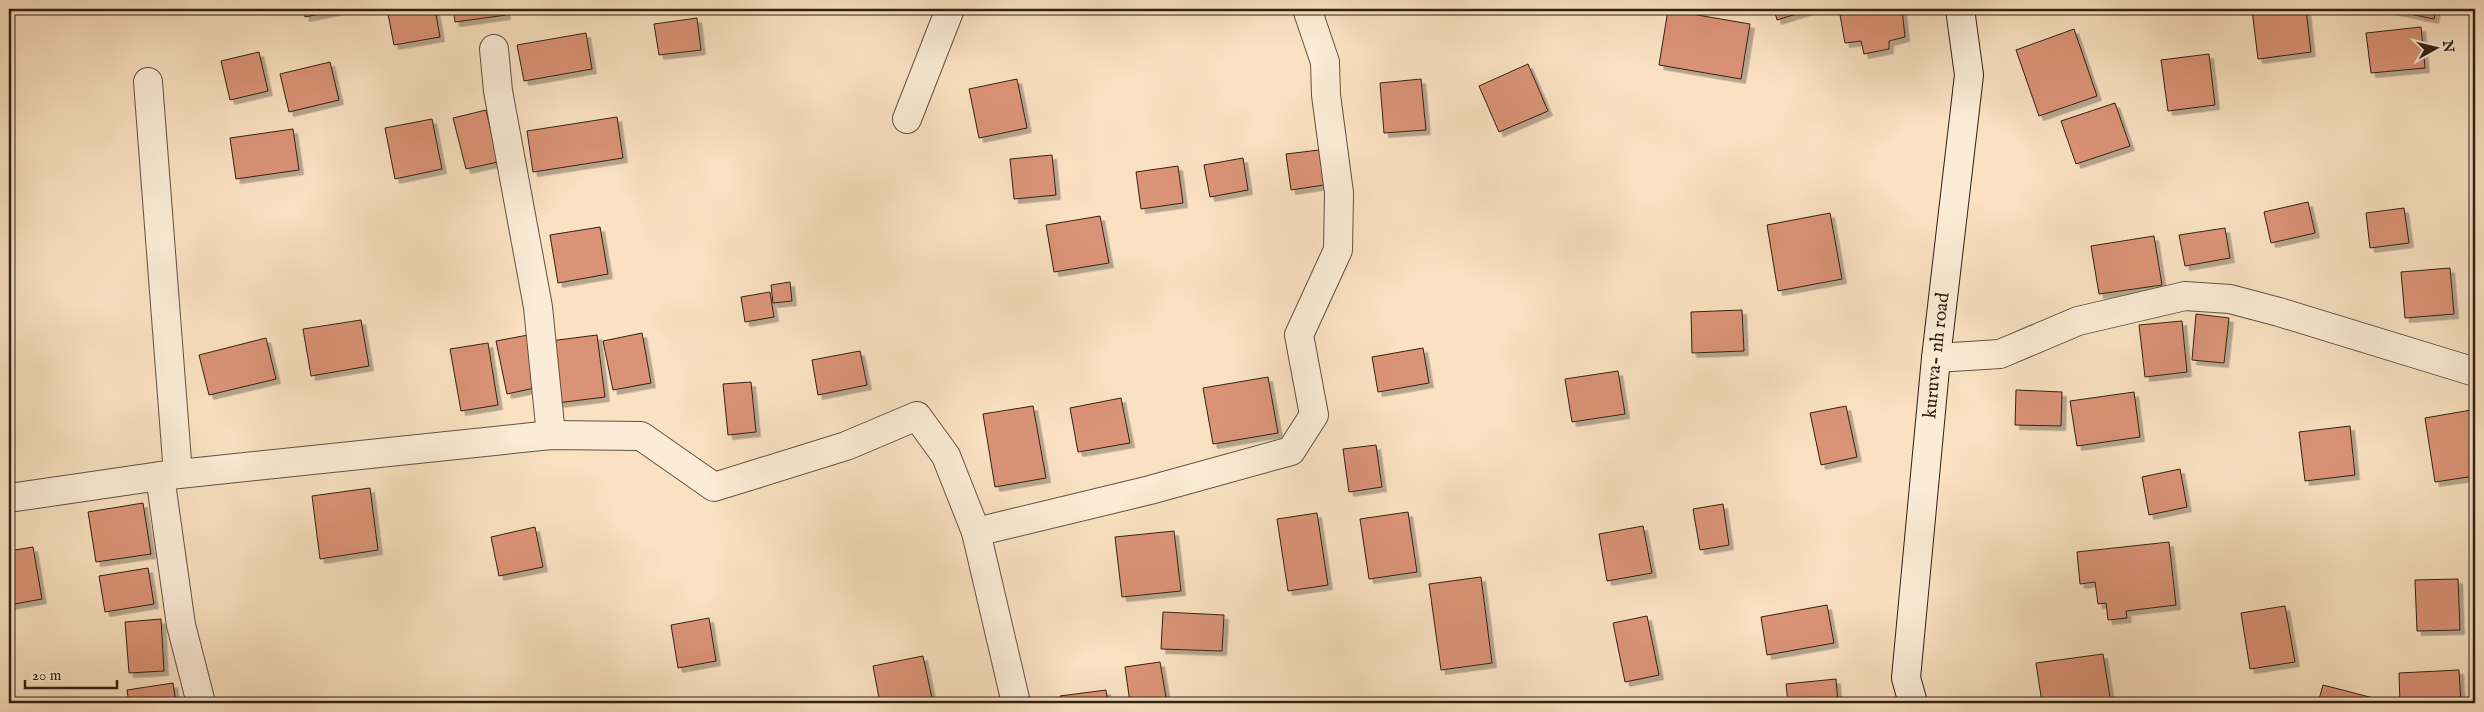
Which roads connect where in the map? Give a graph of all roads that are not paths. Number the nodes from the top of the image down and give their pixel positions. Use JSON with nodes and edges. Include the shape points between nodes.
{"nodes":[{"id":1,"x":950,"y":9,"type":"edge"},
{"id":2,"x":1307,"y":9,"type":"edge"},
{"id":3,"x":1960,"y":9,"type":"edge"},
{"id":4,"x":494,"y":49,"type":"dead end"},
{"id":5,"x":148,"y":82,"type":"dead end"},
{"id":6,"x":907,"y":119,"type":"dead end"},
{"id":7,"x":1936,"y":358,"type":"junction"},
{"id":8,"x":2475,"y":372,"type":"edge"},
{"id":9,"x":552,"y":435,"type":"junction"},
{"id":10,"x":169,"y":475,"type":"junction"},
{"id":11,"x":9,"y":498,"type":"edge"},
{"id":12,"x":976,"y":532,"type":"junction"},
{"id":13,"x":201,"y":703,"type":"edge"},
{"id":14,"x":1016,"y":703,"type":"edge"},
{"id":15,"x":1914,"y":703,"type":"edge"}],
"edges":[{"from":1,"to":6,"type":"street"},
{"from":2,"to":12,"type":"street","via":[[1325,62],[1326,96],[1340,193],[1338,250],[1299,335],[1314,415],[1291,451],[1150,490]]},
{"from":3,"to":7,"type":"street","name":"kuruva- nh road","via":[[1969,74]]},
{"from":4,"to":9,"type":"street","via":[[498,91],[538,307]]},
{"from":5,"to":10,"type":"street"},
{"from":7,"to":8,"type":"street","via":[[2000,354],[2078,321],[2185,296],[2230,299]]},
{"from":7,"to":15,"type":"street","name":"kuruva- nh road","via":[[1906,678]]},
{"from":9,"to":10,"type":"street"},
{"from":9,"to":12,"type":"street","via":[[641,436],[714,487],[846,446],[917,416],[946,456]]},
{"from":10,"to":11,"type":"street"},
{"from":10,"to":13,"type":"street","via":[[181,625]]},
{"from":12,"to":14,"type":"street"}]}
